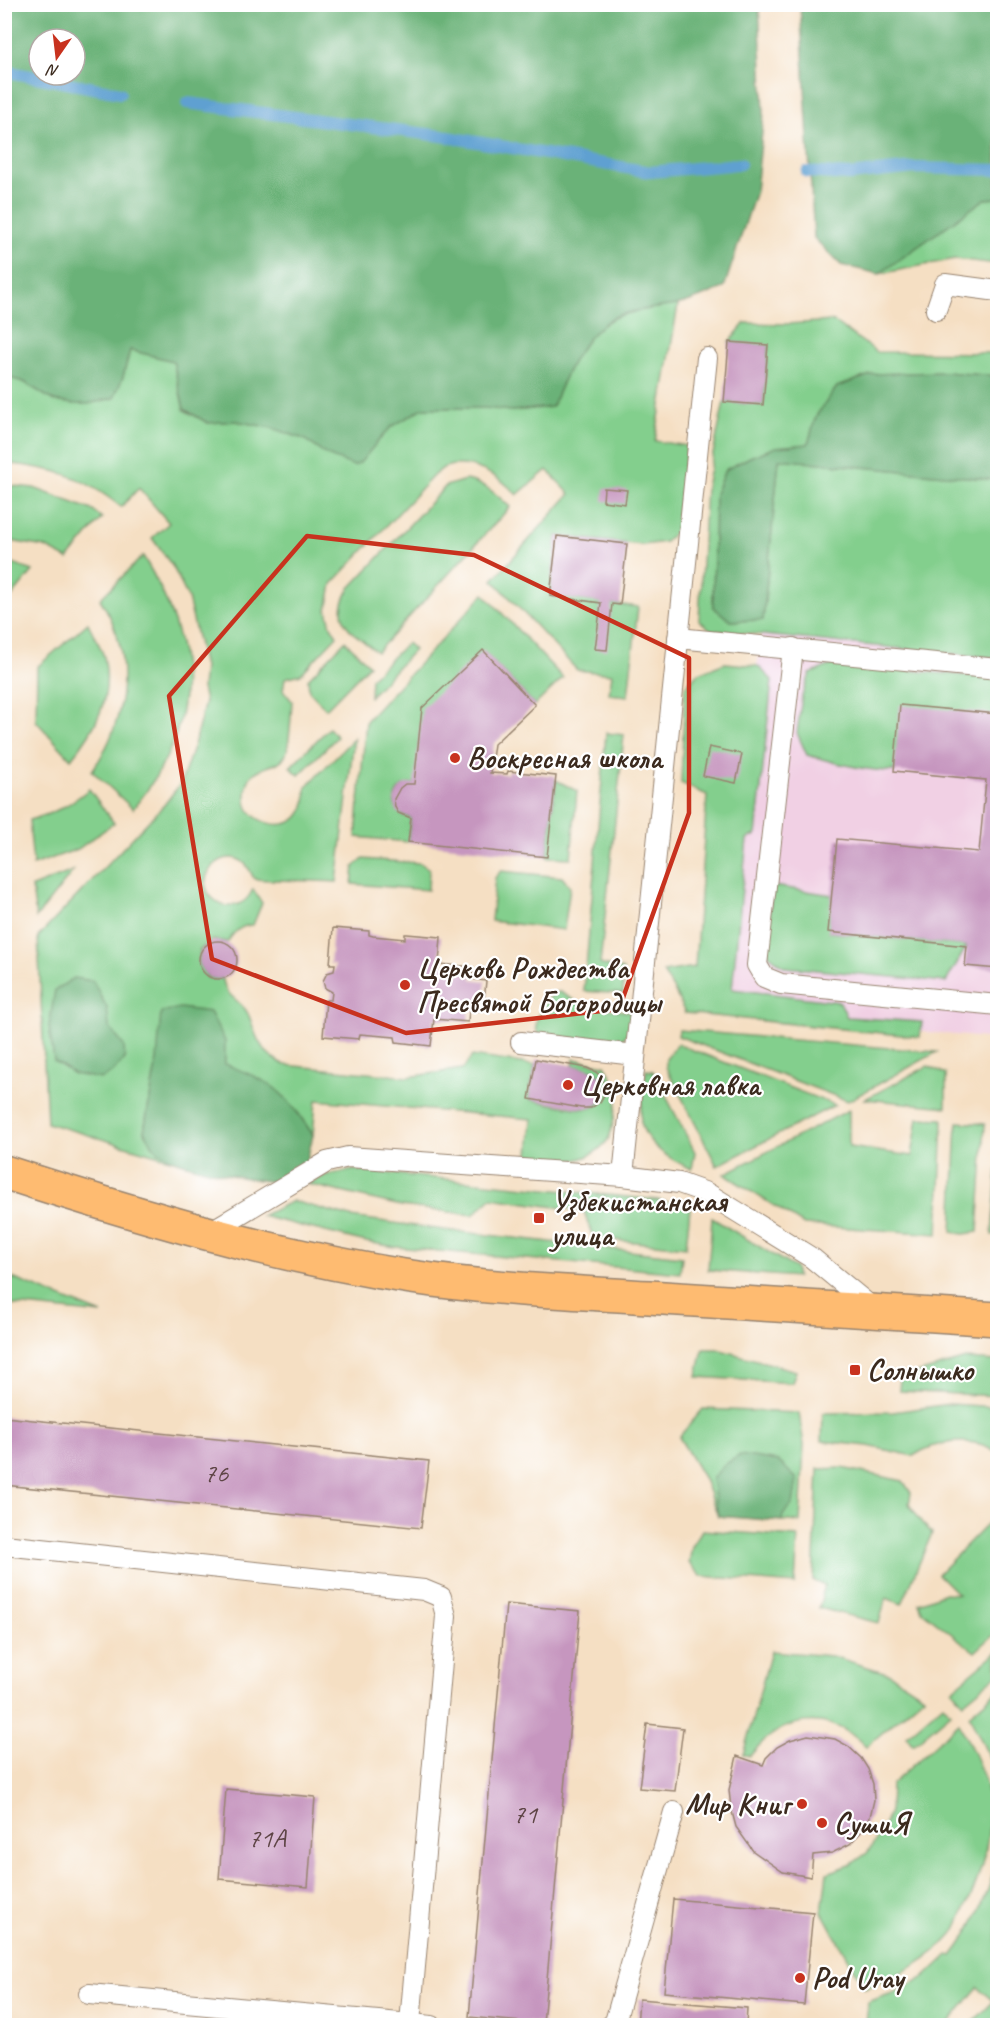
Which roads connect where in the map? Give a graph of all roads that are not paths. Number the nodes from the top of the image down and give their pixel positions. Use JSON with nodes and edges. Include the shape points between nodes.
{"nodes":[{"id":1,"x":998,"y":291,"type":"edge"},
{"id":2,"x":936,"y":310,"type":"dead end"},
{"id":3,"x":707,"y":358,"type":"dead end"},
{"id":4,"x":678,"y":638,"type":"junction"},
{"id":5,"x":793,"y":648,"type":"junction"},
{"id":6,"x":998,"y":669,"type":"edge"},
{"id":7,"x":998,"y":1005,"type":"edge"},
{"id":8,"x":521,"y":1042,"type":"dead end"},
{"id":9,"x":635,"y":1055,"type":"junction"},
{"id":10,"x":4,"y":1172,"type":"edge"},
{"id":11,"x":623,"y":1176,"type":"junction"},
{"id":12,"x":208,"y":1233,"type":"junction"},
{"id":13,"x":877,"y":1312,"type":"junction"},
{"id":14,"x":998,"y":1319,"type":"edge"},
{"id":15,"x":4,"y":1545,"type":"edge"},
{"id":16,"x":674,"y":1812,"type":"dead end"},
{"id":17,"x":89,"y":1994,"type":"dead end"},
{"id":18,"x":410,"y":2023,"type":"junction"},
{"id":19,"x":432,"y":2025,"type":"edge"},
{"id":20,"x":610,"y":2025,"type":"edge"}],
"edges":[{"from":1,"to":2,"type":"lane","via":[[945,284]]},
{"from":3,"to":4,"type":"lane"},
{"from":4,"to":5,"type":"lane"},
{"from":4,"to":9,"type":"lane"},
{"from":5,"to":6,"type":"lane"},
{"from":5,"to":7,"type":"lane","via":[[757,965],[764,977],[781,984]]},
{"from":8,"to":9,"type":"lane"},
{"from":9,"to":11,"type":"lane"},
{"from":10,"to":12,"type":"main road"},
{"from":11,"to":12,"type":"lane","via":[[348,1157],[327,1162]]},
{"from":11,"to":13,"type":"lane","via":[[679,1183],[707,1193],[812,1258]]},
{"from":12,"to":13,"type":"main road","via":[[412,1277],[522,1289]]},
{"from":13,"to":14,"type":"main road"},
{"from":15,"to":18,"type":"lane","via":[[424,1590],[441,1597],[446,1616]]},
{"from":16,"to":20,"type":"lane","via":[[615,2022]]},
{"from":17,"to":18,"type":"lane"},
{"from":18,"to":19,"type":"lane"}]}
